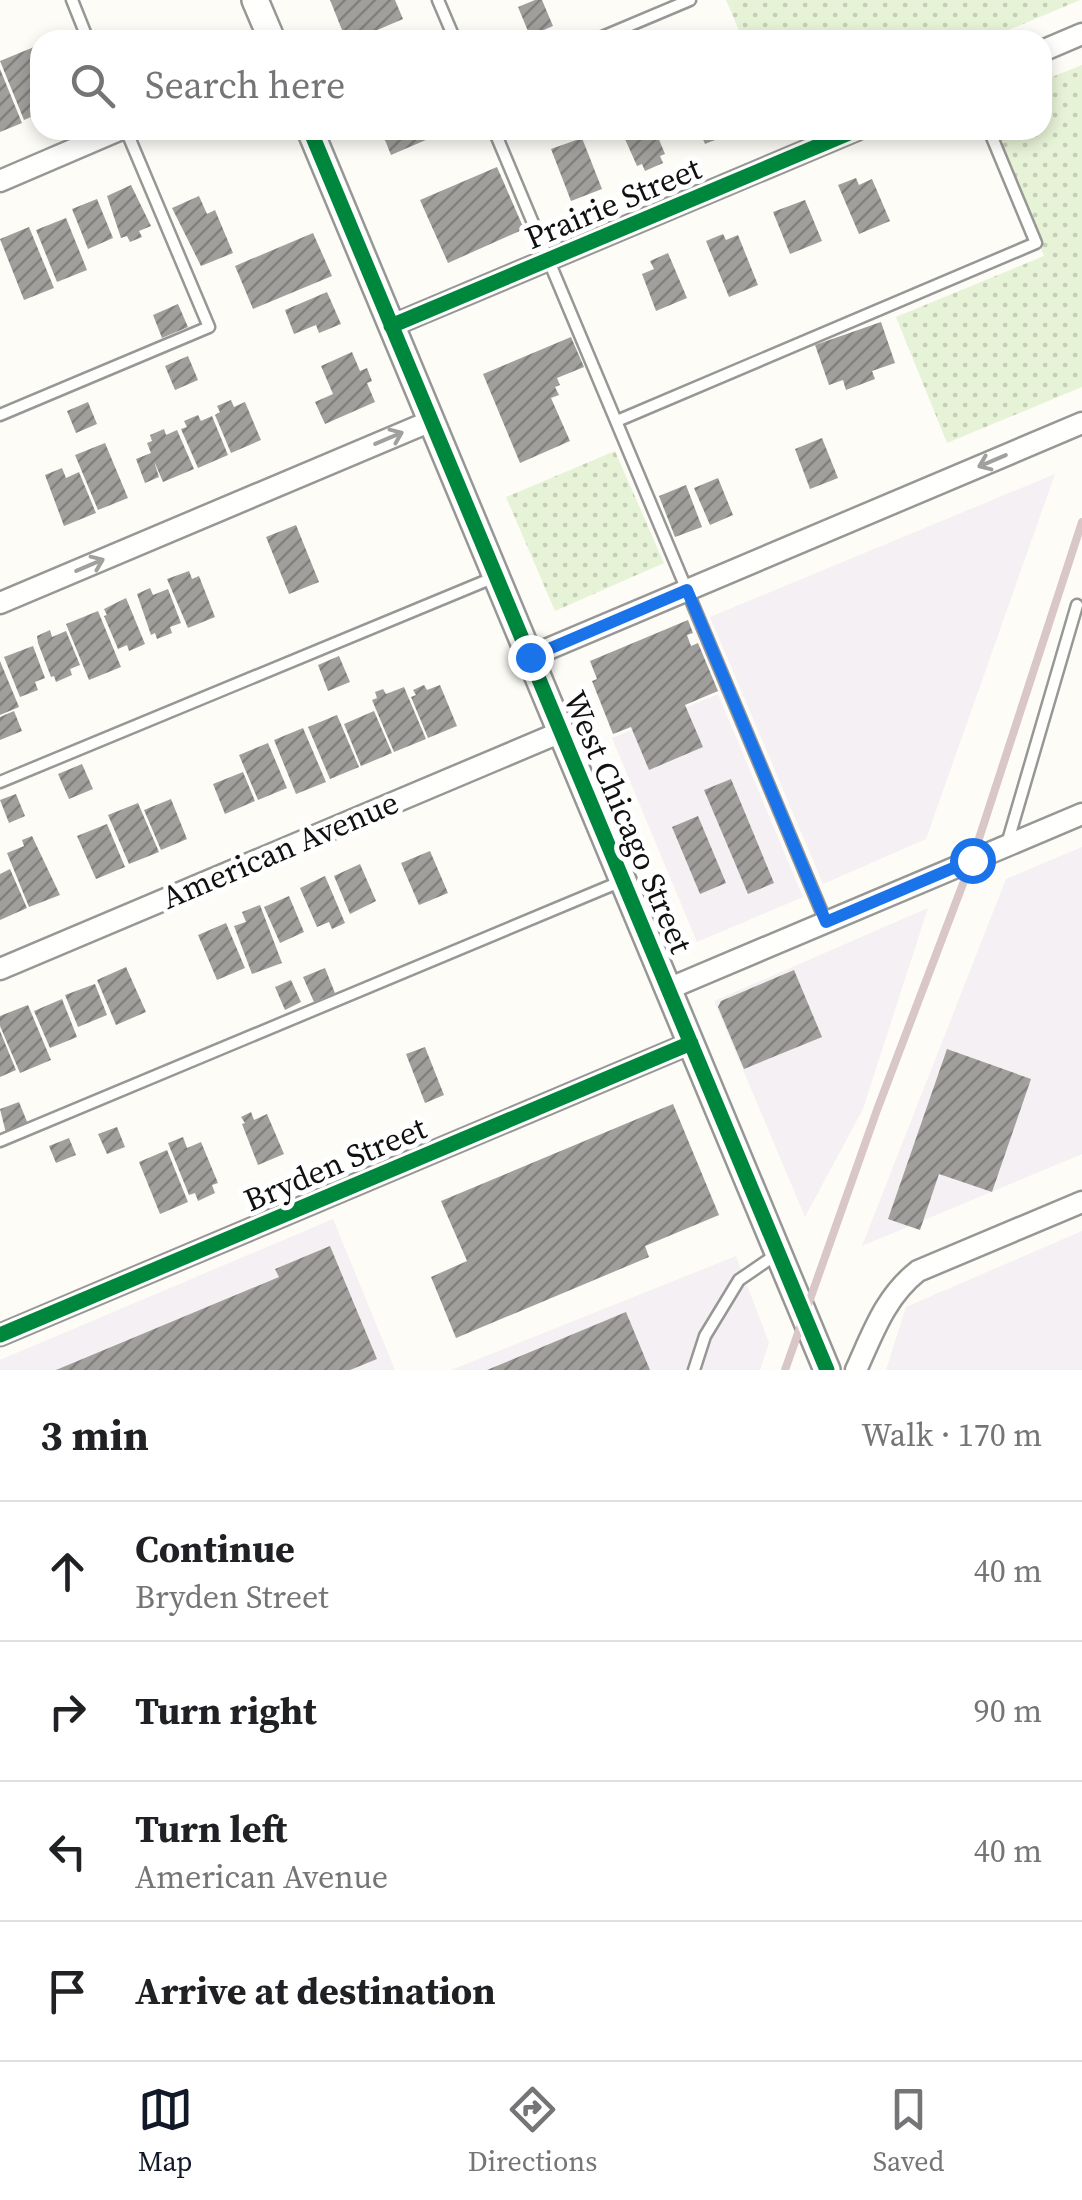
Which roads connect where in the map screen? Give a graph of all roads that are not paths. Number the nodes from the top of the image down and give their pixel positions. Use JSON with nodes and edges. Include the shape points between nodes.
{"nodes":[{"id":1,"x":72,"y":0,"type":"edge"},
{"id":2,"x":255,"y":0,"type":"edge"},
{"id":3,"x":438,"y":0,"type":"edge"},
{"id":4,"x":690,"y":0,"type":"edge"},
{"id":5,"x":84,"y":30,"type":"edge"},
{"id":6,"x":268,"y":30,"type":"edge"},
{"id":7,"x":451,"y":30,"type":"edge"},
{"id":8,"x":619,"y":30,"type":"edge"},
{"id":9,"x":1082,"y":34,"type":"edge"},
{"id":10,"x":1052,"y":47,"type":"edge"},
{"id":11,"x":99,"y":140,"type":"edge"},
{"id":12,"x":127,"y":140,"type":"edge"},
{"id":13,"x":314,"y":140,"type":"edge"},
{"id":14,"x":499,"y":140,"type":"edge"},
{"id":15,"x":832,"y":140,"type":"edge"},
{"id":16,"x":993,"y":140,"type":"edge"},
{"id":17,"x":0,"y":181,"type":"edge"},
{"id":18,"x":553,"y":258,"type":"junction"},
{"id":19,"x":392,"y":326,"type":"junction"},
{"id":20,"x":0,"y":416,"type":"edge"},
{"id":21,"x":431,"y":420,"type":"junction"},
{"id":22,"x":617,"y":421,"type":"junction"},
{"id":23,"x":1082,"y":423,"type":"edge"},
{"id":24,"x":496,"y":576,"type":"junction"},
{"id":25,"x":687,"y":590,"type":"junction"},
{"id":26,"x":0,"y":603,"type":"edge"},
{"id":27,"x":1077,"y":605,"type":"dead end"},
{"id":28,"x":530,"y":657,"type":"junction"},
{"id":29,"x":561,"y":732,"type":"junction"},
{"id":30,"x":0,"y":782,"type":"edge"},
{"id":31,"x":1082,"y":814,"type":"edge"},
{"id":32,"x":1007,"y":845,"type":"junction"},
{"id":33,"x":623,"y":881,"type":"junction"},
{"id":34,"x":826,"y":922,"type":"junction"},
{"id":35,"x":0,"y":968,"type":"edge"},
{"id":36,"x":668,"y":989,"type":"junction"},
{"id":37,"x":691,"y":1043,"type":"junction"},
{"id":38,"x":0,"y":1141,"type":"edge"},
{"id":39,"x":1082,"y":1202,"type":"edge"},
{"id":40,"x":778,"y":1253,"type":"junction"},
{"id":41,"x":0,"y":1335,"type":"edge"},
{"id":42,"x":694,"y":1370,"type":"edge"},
{"id":43,"x":827,"y":1370,"type":"edge"},
{"id":44,"x":856,"y":1370,"type":"edge"}],
"edges":[{"from":1,"to":5,"type":"lane"},
{"from":2,"to":6,"type":"street"},
{"from":3,"to":7,"type":"lane"},
{"from":4,"to":8,"type":"lane"},
{"from":9,"to":10,"type":"street"},
{"from":11,"to":17,"type":"street"},
{"from":12,"to":20,"type":"lane","via":[[209,327]]},
{"from":13,"to":19,"type":"street","name":"West Chicago Street"},
{"from":14,"to":18,"type":"lane"},
{"from":15,"to":18,"type":"street","name":"Prairie Street"},
{"from":16,"to":22,"type":"lane","via":[[1036,243]]},
{"from":18,"to":19,"type":"street","name":"Prairie Street"},
{"from":18,"to":22,"type":"lane"},
{"from":19,"to":21,"type":"street","name":"West Chicago Street"},
{"from":21,"to":24,"type":"street","name":"West Chicago Street"},
{"from":26,"to":21,"type":"street","one_way":true},
{"from":22,"to":25,"type":"lane"},
{"from":23,"to":25,"type":"street","one_way":true},
{"from":24,"to":28,"type":"street","name":"West Chicago Street"},
{"from":24,"to":30,"type":"lane"},
{"from":25,"to":28,"type":"street"},
{"from":25,"to":34,"type":"lane"},
{"from":27,"to":32,"type":"lane"},
{"from":28,"to":29,"type":"street","name":"West Chicago Street"},
{"from":29,"to":33,"type":"street","name":"West Chicago Street"},
{"from":29,"to":35,"type":"street","name":"American Avenue"},
{"from":31,"to":32,"type":"street"},
{"from":32,"to":34,"type":"street"},
{"from":33,"to":36,"type":"street","name":"West Chicago Street"},
{"from":33,"to":38,"type":"lane"},
{"from":34,"to":36,"type":"street"},
{"from":36,"to":37,"type":"street","name":"West Chicago Street"},
{"from":37,"to":40,"type":"street","name":"West Chicago Street"},
{"from":37,"to":41,"type":"street","name":"Bryden Street"},
{"from":39,"to":44,"type":"street","via":[[918,1271],[888,1301]]},
{"from":40,"to":42,"type":"lane","via":[[739,1280],[705,1336]]},
{"from":40,"to":43,"type":"street","name":"West Chicago Street"}]}
